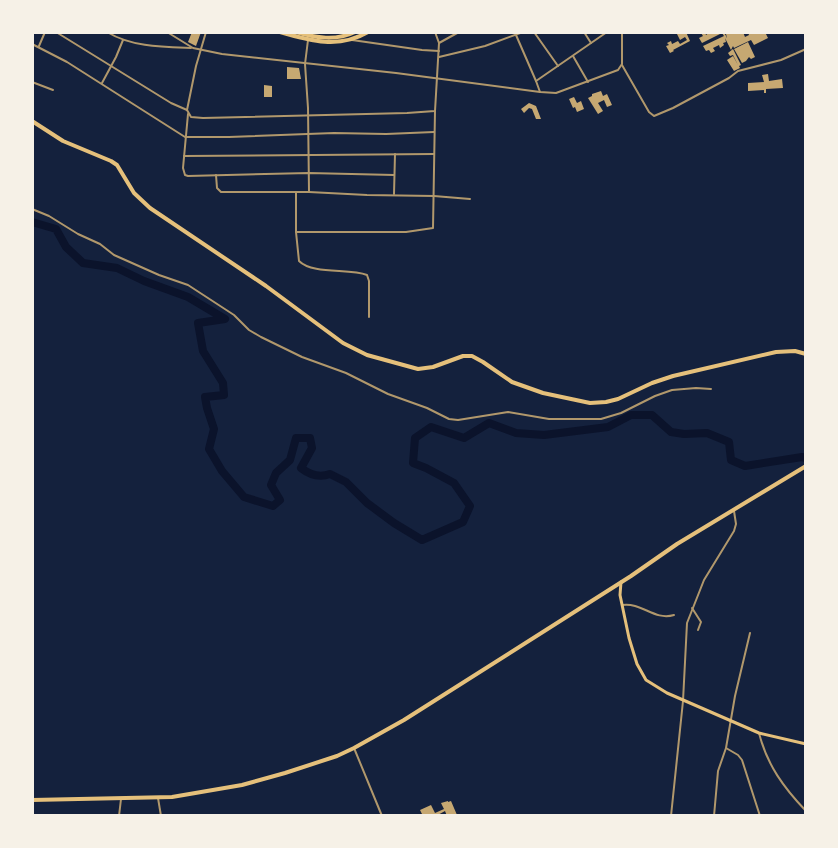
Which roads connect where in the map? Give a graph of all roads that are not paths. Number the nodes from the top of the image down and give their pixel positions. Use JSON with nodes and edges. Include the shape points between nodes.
{"nodes":[{"id":1,"x":45,"y":32,"type":"edge"},
{"id":2,"x":56,"y":32,"type":"edge"},
{"id":3,"x":107,"y":32,"type":"edge"},
{"id":4,"x":166,"y":32,"type":"edge"},
{"id":5,"x":206,"y":32,"type":"edge"},
{"id":6,"x":280,"y":32,"type":"edge"},
{"id":7,"x":296,"y":32,"type":"edge"},
{"id":8,"x":368,"y":32,"type":"edge"},
{"id":9,"x":435,"y":32,"type":"edge"},
{"id":10,"x":459,"y":32,"type":"edge"},
{"id":11,"x":523,"y":32,"type":"edge"},
{"id":12,"x":534,"y":32,"type":"edge"},
{"id":13,"x":584,"y":32,"type":"edge"},
{"id":14,"x":607,"y":32,"type":"edge"},
{"id":15,"x":622,"y":32,"type":"edge"},
{"id":16,"x":353,"y":33,"type":"edge"},
{"id":17,"x":516,"y":35,"type":"junction"},
{"id":18,"x":308,"y":39,"type":"junction"},
{"id":19,"x":123,"y":40,"type":"junction"},
{"id":20,"x":352,"y":40,"type":"junction"},
{"id":21,"x":439,"y":43,"type":"junction"},
{"id":22,"x":591,"y":43,"type":"junction"},
{"id":23,"x":32,"y":44,"type":"edge"},
{"id":24,"x":39,"y":46,"type":"junction"},
{"id":25,"x":193,"y":48,"type":"junction"},
{"id":26,"x":806,"y":49,"type":"edge"},
{"id":27,"x":200,"y":50,"type":"junction"},
{"id":28,"x":439,"y":51,"type":"junction"},
{"id":29,"x":573,"y":56,"type":"junction"},
{"id":30,"x":438,"y":57,"type":"junction"},
{"id":31,"x":305,"y":64,"type":"junction"},
{"id":32,"x":622,"y":65,"type":"junction"},
{"id":33,"x":111,"y":66,"type":"junction"},
{"id":34,"x":558,"y":66,"type":"junction"},
{"id":35,"x":436,"y":79,"type":"junction"},
{"id":36,"x":536,"y":81,"type":"junction"},
{"id":37,"x":32,"y":82,"type":"edge"},
{"id":38,"x":588,"y":82,"type":"junction"},
{"id":39,"x":102,"y":83,"type":"junction"},
{"id":40,"x":53,"y":90,"type":"dead end"},
{"id":41,"x":540,"y":92,"type":"junction"},
{"id":42,"x":187,"y":110,"type":"junction"},
{"id":43,"x":435,"y":111,"type":"junction"},
{"id":44,"x":188,"y":114,"type":"junction"},
{"id":45,"x":308,"y":115,"type":"junction"},
{"id":46,"x":32,"y":121,"type":"edge"},
{"id":47,"x":434,"y":132,"type":"junction"},
{"id":48,"x":308,"y":134,"type":"junction"},
{"id":49,"x":185,"y":137,"type":"junction"},
{"id":50,"x":395,"y":154,"type":"junction"},
{"id":51,"x":434,"y":154,"type":"junction"},
{"id":52,"x":309,"y":155,"type":"junction"},
{"id":53,"x":184,"y":156,"type":"junction"},
{"id":54,"x":309,"y":173,"type":"junction"},
{"id":55,"x":216,"y":175,"type":"junction"},
{"id":56,"x":394,"y":175,"type":"junction"},
{"id":57,"x":296,"y":192,"type":"junction"},
{"id":58,"x":309,"y":192,"type":"junction"},
{"id":59,"x":394,"y":195,"type":"junction"},
{"id":60,"x":434,"y":196,"type":"junction"},
{"id":61,"x":470,"y":199,"type":"dead end"},
{"id":62,"x":32,"y":209,"type":"edge"},
{"id":63,"x":296,"y":232,"type":"junction"},
{"id":64,"x":369,"y":317,"type":"dead end"},
{"id":65,"x":806,"y":354,"type":"edge"},
{"id":66,"x":711,"y":389,"type":"dead end"},
{"id":67,"x":803,"y":467,"type":"edge"},
{"id":68,"x":734,"y":510,"type":"junction"},
{"id":69,"x":621,"y":582,"type":"junction"},
{"id":70,"x":622,"y":605,"type":"junction"},
{"id":71,"x":692,"y":608,"type":"junction"},
{"id":72,"x":674,"y":615,"type":"dead end"},
{"id":73,"x":698,"y":630,"type":"dead end"},
{"id":74,"x":750,"y":633,"type":"dead end"},
{"id":75,"x":682,"y":701,"type":"junction"},
{"id":76,"x":730,"y":721,"type":"junction"},
{"id":77,"x":759,"y":734,"type":"junction"},
{"id":78,"x":806,"y":744,"type":"edge"},
{"id":79,"x":354,"y":748,"type":"junction"},
{"id":80,"x":726,"y":748,"type":"junction"},
{"id":81,"x":121,"y":798,"type":"junction"},
{"id":82,"x":158,"y":798,"type":"junction"},
{"id":83,"x":32,"y":800,"type":"edge"},
{"id":84,"x":806,"y":811,"type":"edge"},
{"id":85,"x":119,"y":816,"type":"edge"},
{"id":86,"x":161,"y":816,"type":"edge"},
{"id":87,"x":382,"y":816,"type":"edge"},
{"id":88,"x":670,"y":816,"type":"edge"},
{"id":89,"x":714,"y":816,"type":"edge"},
{"id":90,"x":760,"y":816,"type":"edge"}],
"edges":[{"from":1,"to":24,"type":"street"},
{"from":2,"to":33,"type":"street"},
{"from":3,"to":19,"type":"street"},
{"from":4,"to":25,"type":"street"},
{"from":5,"to":27,"type":"street"},
{"from":6,"to":18,"type":"highway"},
{"from":7,"to":16,"type":"highway","via":[[319,38]]},
{"from":8,"to":20,"type":"highway"},
{"from":9,"to":21,"type":"street"},
{"from":10,"to":21,"type":"street"},
{"from":11,"to":17,"type":"street"},
{"from":12,"to":34,"type":"street"},
{"from":13,"to":22,"type":"street"},
{"from":14,"to":22,"type":"street"},
{"from":15,"to":32,"type":"street"},
{"from":16,"to":20,"type":"street"},
{"from":17,"to":30,"type":"street"},
{"from":17,"to":36,"type":"street"},
{"from":18,"to":20,"type":"highway","via":[[323,43]]},
{"from":18,"to":31,"type":"street"},
{"from":19,"to":25,"type":"street","via":[[162,47]]},
{"from":19,"to":33,"type":"street"},
{"from":20,"to":28,"type":"street"},
{"from":21,"to":28,"type":"street"},
{"from":22,"to":29,"type":"street"},
{"from":23,"to":24,"type":"street"},
{"from":24,"to":39,"type":"street"},
{"from":25,"to":27,"type":"street"},
{"from":26,"to":32,"type":"street","via":[[781,60],[738,71],[654,116]]},
{"from":27,"to":31,"type":"street"},
{"from":27,"to":42,"type":"street"},
{"from":28,"to":30,"type":"street"},
{"from":29,"to":34,"type":"street"},
{"from":29,"to":38,"type":"street"},
{"from":30,"to":35,"type":"street"},
{"from":31,"to":35,"type":"street"},
{"from":31,"to":45,"type":"street"},
{"from":32,"to":38,"type":"street","via":[[618,70]]},
{"from":33,"to":39,"type":"street"},
{"from":33,"to":42,"type":"street"},
{"from":34,"to":36,"type":"street"},
{"from":35,"to":41,"type":"street"},
{"from":35,"to":43,"type":"street"},
{"from":36,"to":41,"type":"street"},
{"from":37,"to":40,"type":"street"},
{"from":38,"to":41,"type":"street","via":[[556,92]]},
{"from":39,"to":49,"type":"street"},
{"from":42,"to":44,"type":"street"},
{"from":43,"to":45,"type":"street"},
{"from":43,"to":47,"type":"street"},
{"from":44,"to":45,"type":"street","via":[[203,118]]},
{"from":44,"to":49,"type":"street"},
{"from":45,"to":48,"type":"street"},
{"from":46,"to":65,"type":"highway","via":[[63,141],[117,165],[134,193],[150,208],[266,286],[343,343],[367,355],[418,369],[472,356],[512,382],[543,393],[590,403],[618,399],[673,376],[785,351]]},
{"from":47,"to":48,"type":"street"},
{"from":47,"to":51,"type":"street"},
{"from":48,"to":49,"type":"street"},
{"from":48,"to":52,"type":"street"},
{"from":49,"to":53,"type":"street"},
{"from":50,"to":51,"type":"street"},
{"from":50,"to":52,"type":"street"},
{"from":50,"to":56,"type":"street"},
{"from":51,"to":60,"type":"street"},
{"from":52,"to":53,"type":"street"},
{"from":52,"to":54,"type":"street"},
{"from":53,"to":55,"type":"street","via":[[185,175]]},
{"from":54,"to":55,"type":"street"},
{"from":54,"to":56,"type":"street"},
{"from":54,"to":58,"type":"street"},
{"from":55,"to":57,"type":"street","via":[[217,188],[221,192]]},
{"from":56,"to":59,"type":"street"},
{"from":57,"to":58,"type":"street"},
{"from":57,"to":63,"type":"street"},
{"from":58,"to":59,"type":"street"},
{"from":59,"to":60,"type":"street"},
{"from":60,"to":61,"type":"street"},
{"from":60,"to":63,"type":"street","via":[[435,224],[430,229]]},
{"from":62,"to":66,"type":"street","via":[[100,244],[114,255],[188,285],[261,337],[449,419],[508,412],[549,419],[601,419],[672,390]]},
{"from":63,"to":64,"type":"street","via":[[298,257],[303,265],[367,275]]},
{"from":67,"to":68,"type":"highway"},
{"from":68,"to":69,"type":"highway"},
{"from":68,"to":71,"type":"street","via":[[736,524],[731,538],[709,570]]},
{"from":69,"to":70,"type":"main road"},
{"from":69,"to":79,"type":"highway","via":[[404,720]]},
{"from":70,"to":72,"type":"street","via":[[639,606],[658,616]]},
{"from":70,"to":75,"type":"main road","via":[[633,654],[644,676],[654,686]]},
{"from":71,"to":73,"type":"street","via":[[701,622]]},
{"from":71,"to":75,"type":"street","via":[[686,626]]},
{"from":74,"to":76,"type":"street"},
{"from":75,"to":76,"type":"main road"},
{"from":75,"to":88,"type":"street"},
{"from":76,"to":77,"type":"main road"},
{"from":76,"to":80,"type":"street"},
{"from":77,"to":78,"type":"main road"},
{"from":77,"to":84,"type":"street","via":[[780,782]]},
{"from":79,"to":82,"type":"highway","via":[[312,765],[242,785]]},
{"from":79,"to":87,"type":"street"},
{"from":80,"to":89,"type":"street","via":[[718,771]]},
{"from":80,"to":90,"type":"street","via":[[742,760]]},
{"from":81,"to":82,"type":"highway"},
{"from":81,"to":83,"type":"highway"},
{"from":81,"to":85,"type":"street"},
{"from":82,"to":86,"type":"street"}]}
